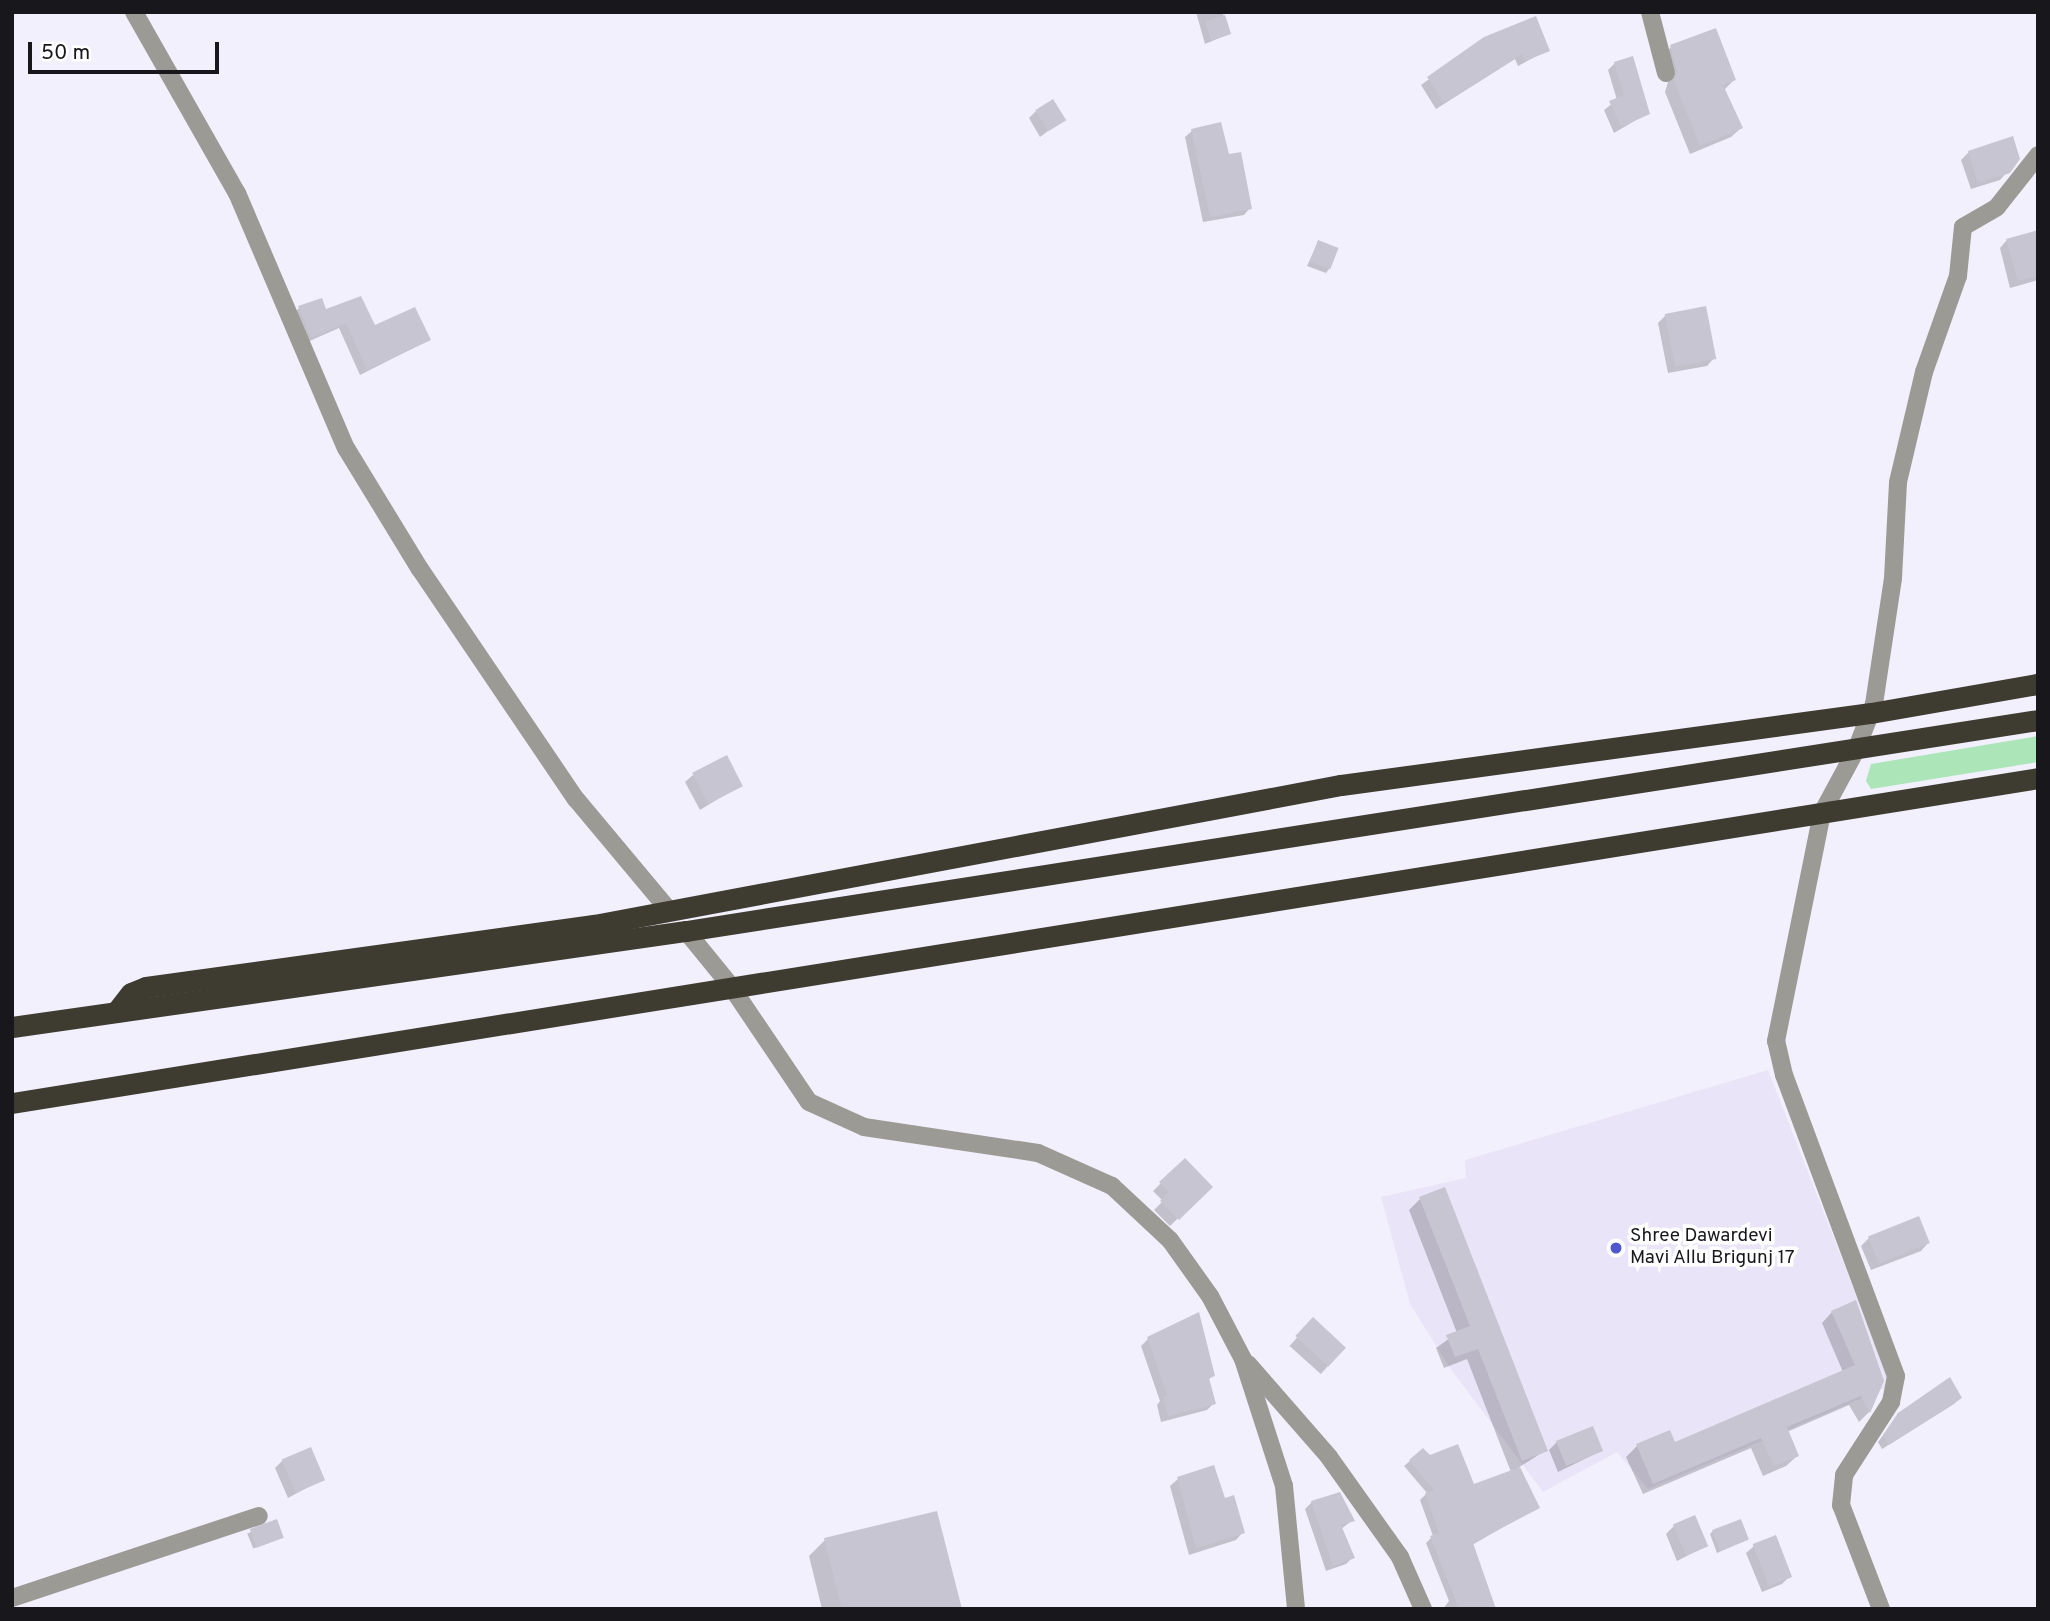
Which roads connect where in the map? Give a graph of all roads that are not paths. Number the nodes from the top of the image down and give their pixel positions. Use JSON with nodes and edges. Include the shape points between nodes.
{"nodes":[{"id":1,"x":134,"y":12,"type":"edge"},
{"id":2,"x":1650,"y":12,"type":"edge"},
{"id":3,"x":1666,"y":73,"type":"dead end"},
{"id":4,"x":2038,"y":155,"type":"edge"},
{"id":5,"x":2038,"y":684,"type":"edge"},
{"id":6,"x":1871,"y":713,"type":"junction"},
{"id":7,"x":2038,"y":720,"type":"edge"},
{"id":8,"x":1856,"y":750,"type":"junction"},
{"id":9,"x":2038,"y":778,"type":"edge"},
{"id":10,"x":1822,"y":813,"type":"junction"},
{"id":11,"x":667,"y":908,"type":"junction"},
{"id":12,"x":686,"y":931,"type":"junction"},
{"id":13,"x":730,"y":985,"type":"junction"},
{"id":14,"x":116,"y":1012,"type":"junction"},
{"id":15,"x":12,"y":1027,"type":"edge"},
{"id":16,"x":12,"y":1103,"type":"edge"},
{"id":17,"x":1244,"y":1359,"type":"junction"},
{"id":18,"x":259,"y":1516,"type":"dead end"},
{"id":19,"x":12,"y":1598,"type":"edge"},
{"id":20,"x":1296,"y":1609,"type":"edge"},
{"id":21,"x":1423,"y":1609,"type":"edge"},
{"id":22,"x":1881,"y":1609,"type":"edge"}],
"edges":[{"from":1,"to":11,"type":"street","via":[[237,193],[346,448],[419,569],[576,799]]},
{"from":2,"to":3,"type":"street"},
{"from":4,"to":6,"type":"street","via":[[1997,207],[1963,227],[1958,276],[1924,372],[1898,482],[1893,578]]},
{"from":5,"to":6,"type":"highway"},
{"from":6,"to":8,"type":"street"},
{"from":6,"to":11,"type":"highway","via":[[1341,785]]},
{"from":7,"to":8,"type":"highway"},
{"from":8,"to":10,"type":"street"},
{"from":8,"to":12,"type":"highway"},
{"from":9,"to":10,"type":"highway"},
{"from":10,"to":13,"type":"highway"},
{"from":10,"to":22,"type":"street","via":[[1776,1041],[1784,1075],[1896,1376],[1891,1402],[1844,1475],[1841,1504]]},
{"from":11,"to":14,"type":"highway","via":[[594,925],[146,987],[131,993]]},
{"from":12,"to":13,"type":"street"},
{"from":12,"to":14,"type":"highway"},
{"from":13,"to":16,"type":"highway"},
{"from":13,"to":17,"type":"street","via":[[809,1102],[864,1128],[1038,1153],[1112,1186],[1170,1240],[1210,1296]]},
{"from":14,"to":15,"type":"highway"},
{"from":17,"to":20,"type":"street","via":[[1284,1486]]},
{"from":17,"to":21,"type":"street","via":[[1337,1468],[1400,1557]]},
{"from":18,"to":19,"type":"street"}]}
